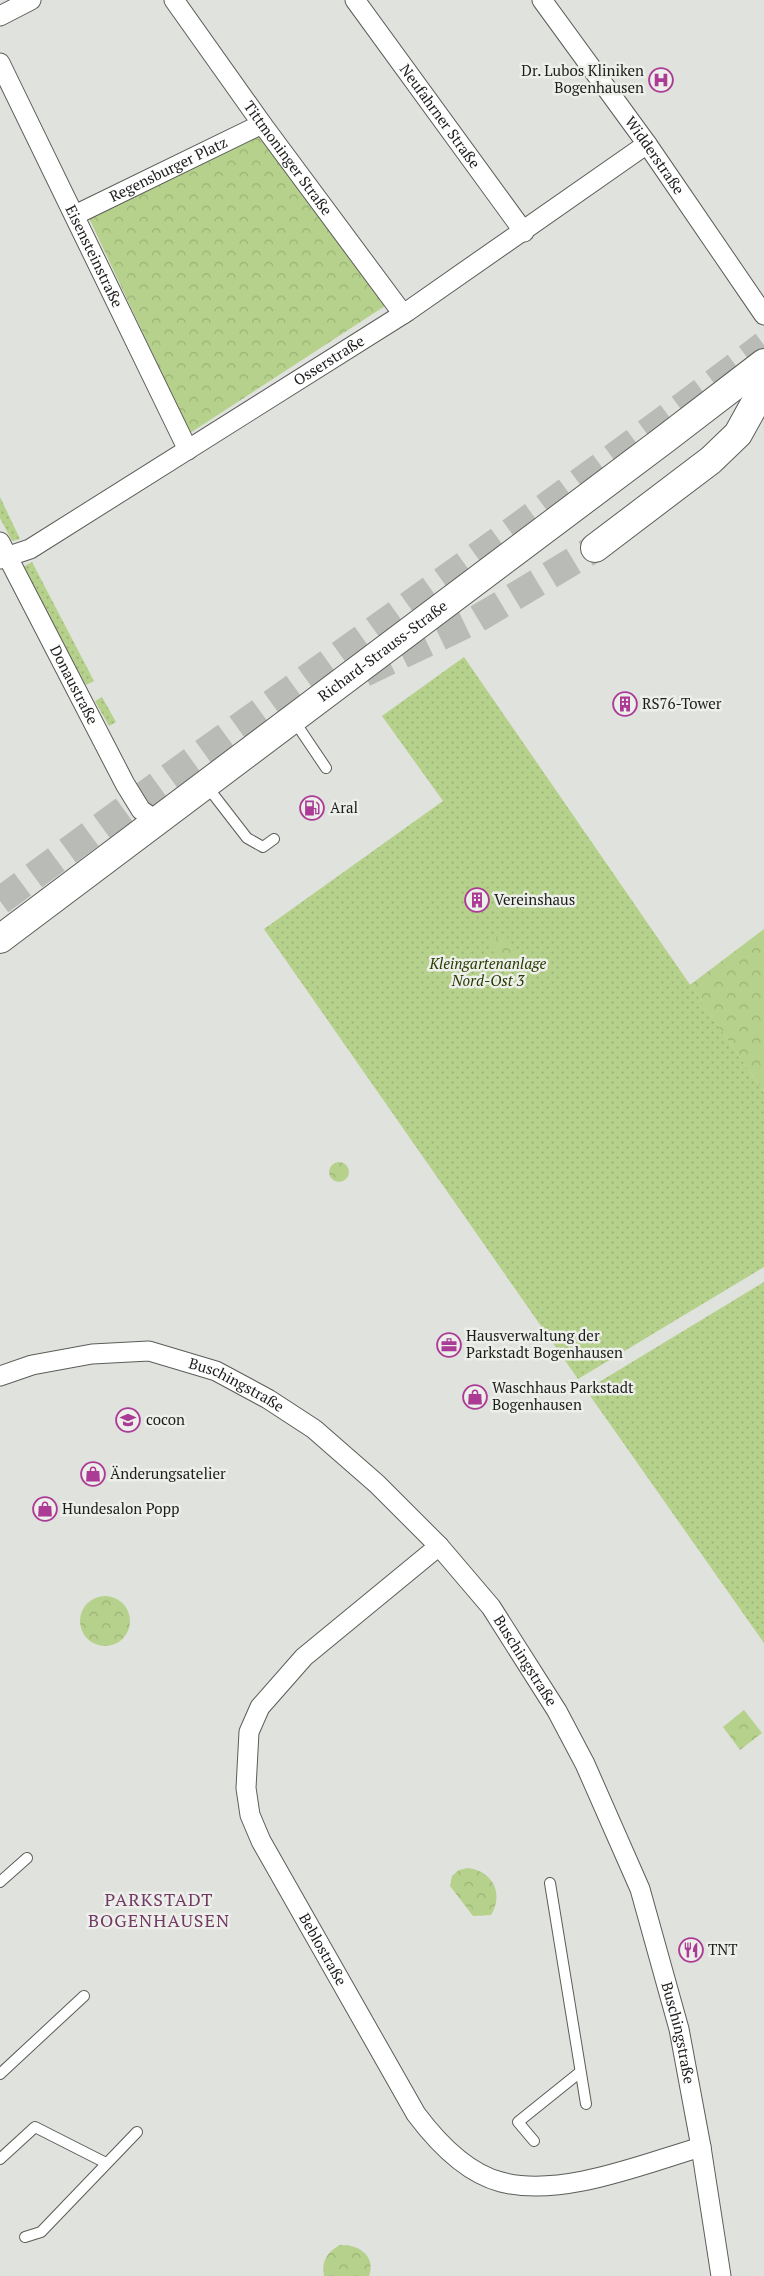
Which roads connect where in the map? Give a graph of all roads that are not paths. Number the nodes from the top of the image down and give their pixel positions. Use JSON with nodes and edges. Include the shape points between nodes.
{"nodes":[{"id":1,"x":31,"y":0,"type":"edge"},
{"id":2,"x":174,"y":0,"type":"edge"},
{"id":3,"x":355,"y":0,"type":"edge"},
{"id":4,"x":542,"y":0,"type":"edge"},
{"id":5,"x":0,"y":16,"type":"edge"},
{"id":6,"x":0,"y":63,"type":"edge"},
{"id":7,"x":262,"y":124,"type":"junction"},
{"id":8,"x":647,"y":144,"type":"junction"},
{"id":9,"x":75,"y":215,"type":"junction"},
{"id":10,"x":524,"y":232,"type":"junction"},
{"id":11,"x":403,"y":314,"type":"junction"},
{"id":12,"x":764,"y":315,"type":"edge"},
{"id":13,"x":764,"y":363,"type":"edge"},
{"id":14,"x":764,"y":387,"type":"edge"},
{"id":15,"x":188,"y":450,"type":"junction"},
{"id":16,"x":596,"y":548,"type":"tunnel mouth"},
{"id":17,"x":2,"y":553,"type":"edge"},
{"id":18,"x":292,"y":719,"type":"junction"},
{"id":19,"x":326,"y":768,"type":"dead end"},
{"id":20,"x":205,"y":785,"type":"junction"},
{"id":21,"x":157,"y":821,"type":"junction"},
{"id":22,"x":274,"y":839,"type":"dead end"},
{"id":23,"x":0,"y":939,"type":"edge"},
{"id":24,"x":0,"y":1376,"type":"edge"},
{"id":25,"x":439,"y":1546,"type":"junction"},
{"id":26,"x":27,"y":1858,"type":"dead end"},
{"id":27,"x":0,"y":1882,"type":"edge"},
{"id":28,"x":550,"y":1884,"type":"dead end"},
{"id":29,"x":84,"y":1996,"type":"dead end"},
{"id":30,"x":579,"y":2073,"type":"junction"},
{"id":31,"x":0,"y":2074,"type":"edge"},
{"id":32,"x":586,"y":2104,"type":"dead end"},
{"id":33,"x":137,"y":2132,"type":"dead end"},
{"id":34,"x":534,"y":2141,"type":"dead end"},
{"id":35,"x":701,"y":2147,"type":"junction"},
{"id":36,"x":0,"y":2160,"type":"edge"},
{"id":37,"x":106,"y":2163,"type":"junction"},
{"id":38,"x":25,"y":2237,"type":"dead end"},
{"id":39,"x":721,"y":2276,"type":"edge"}],
"edges":[{"from":1,"to":5,"type":"street"},
{"from":2,"to":7,"type":"street","name":"Tittmoninger Straße"},
{"from":3,"to":10,"type":"street","name":"Neufahrner Straße"},
{"from":4,"to":8,"type":"street","name":"Widderstraße"},
{"from":6,"to":9,"type":"street","name":"Eisensteinstraße"},
{"from":7,"to":9,"type":"street","name":"Regensburger Platz"},
{"from":7,"to":11,"type":"street","name":"Tittmoninger Straße"},
{"from":8,"to":10,"type":"street","name":"Osserstraße"},
{"from":8,"to":12,"type":"street","name":"Widderstraße"},
{"from":9,"to":15,"type":"street","name":"Eisensteinstraße"},
{"from":10,"to":11,"type":"street","name":"Osserstraße"},
{"from":11,"to":15,"type":"street","name":"Osserstraße"},
{"from":13,"to":18,"type":"main road","name":"Richard-Strauss-Straße"},
{"from":14,"to":16,"type":"main road","via":[[738,434],[711,460]]},
{"from":15,"to":17,"type":"street","name":"Osserstraße","via":[[30,549]]},
{"from":17,"to":21,"type":"street","name":"Donaustraße","via":[[125,784],[141,810]]},
{"from":18,"to":19,"type":"lane"},
{"from":18,"to":20,"type":"main road","name":"Richard-Strauss-Straße"},
{"from":20,"to":21,"type":"main road","name":"Richard-Strauss-Straße"},
{"from":20,"to":22,"type":"lane","via":[[247,838],[263,847]]},
{"from":21,"to":23,"type":"main road","name":"Richard-Strauss-Straße"},
{"from":24,"to":25,"type":"street","name":"Buschingstraße","via":[[92,1354],[149,1350],[216,1371],[314,1429],[377,1484]]},
{"from":25,"to":35,"type":"street","name":"Buschingstraße","via":[[491,1606],[557,1711],[585,1764],[636,1880],[679,2029]]},
{"from":25,"to":35,"type":"street","name":"Beblostraße","via":[[304,1657],[260,1707],[249,1732],[246,1788],[250,1815],[261,1841],[416,2114],[434,2138],[462,2161],[499,2182],[548,2186],[579,2182]]},
{"from":26,"to":27,"type":"lane"},
{"from":28,"to":30,"type":"lane"},
{"from":29,"to":31,"type":"lane"},
{"from":30,"to":32,"type":"lane"},
{"from":30,"to":34,"type":"lane","via":[[518,2122]]},
{"from":33,"to":37,"type":"lane"},
{"from":35,"to":39,"type":"street","name":"Buschingstraße"},
{"from":36,"to":37,"type":"lane","via":[[35,2127]]},
{"from":37,"to":38,"type":"lane","via":[[41,2232]]}]}
